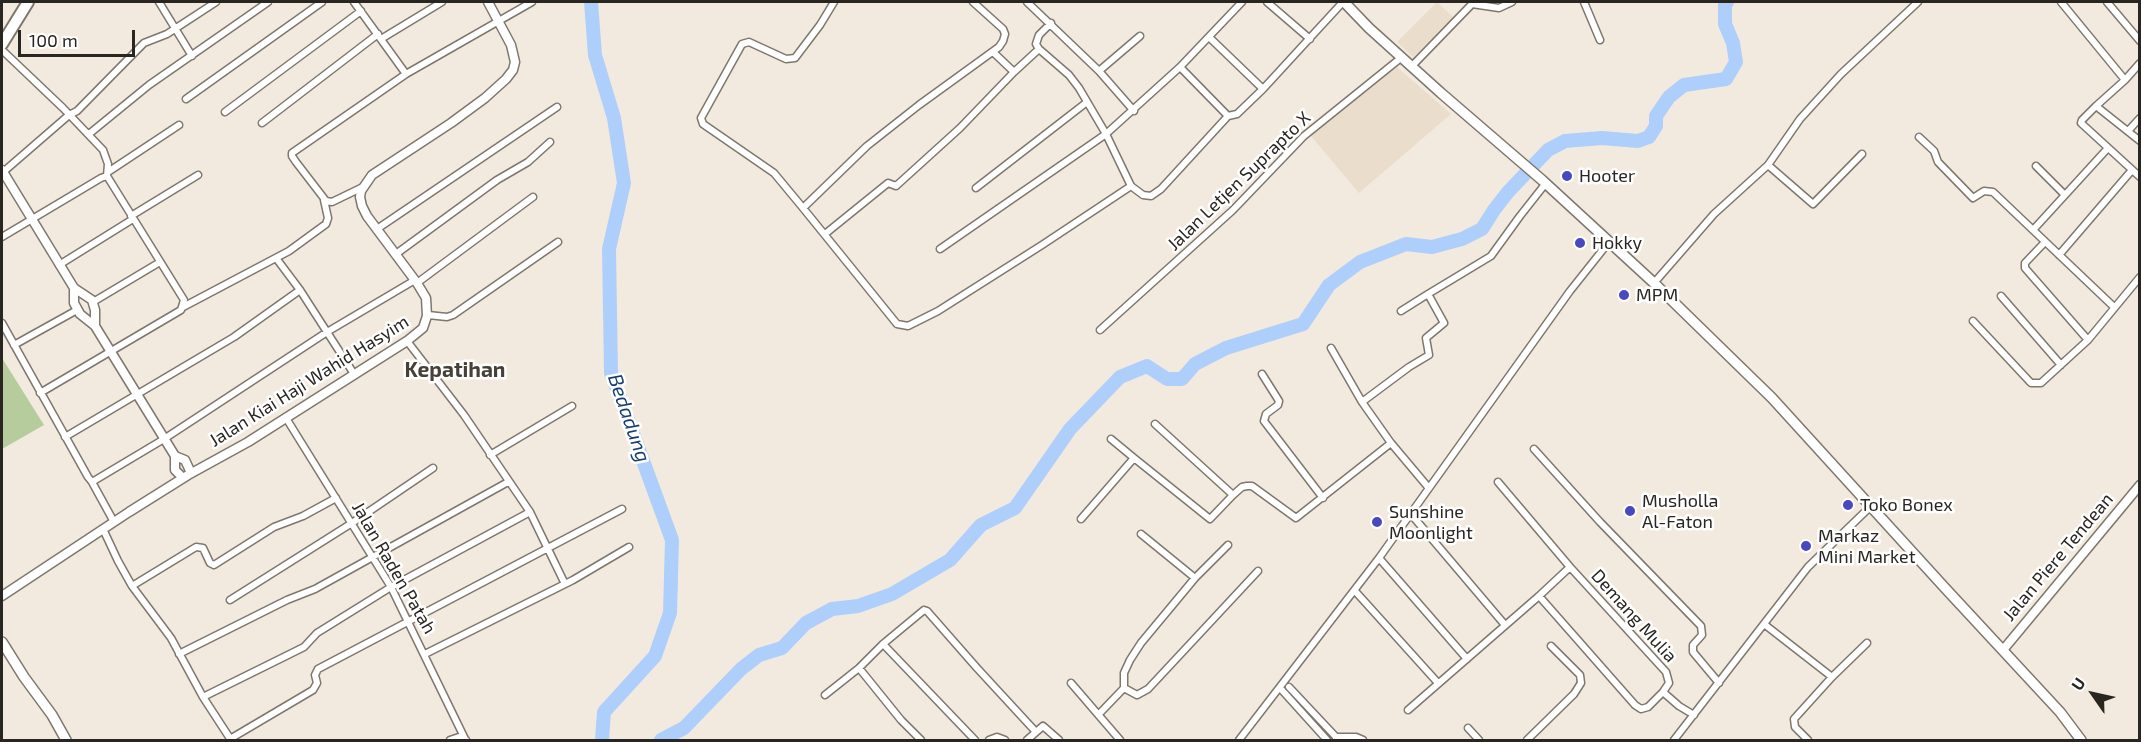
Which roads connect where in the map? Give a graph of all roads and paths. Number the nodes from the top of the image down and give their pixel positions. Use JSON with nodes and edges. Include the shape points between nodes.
{"nodes":[{"id":1,"x":28,"y":2,"type":"edge"},
{"id":2,"x":159,"y":2,"type":"edge"},
{"id":3,"x":216,"y":2,"type":"edge"},
{"id":4,"x":268,"y":2,"type":"edge"},
{"id":5,"x":322,"y":2,"type":"edge"},
{"id":6,"x":354,"y":2,"type":"edge"},
{"id":7,"x":442,"y":2,"type":"edge"},
{"id":8,"x":488,"y":2,"type":"edge"},
{"id":9,"x":532,"y":2,"type":"edge"},
{"id":10,"x":834,"y":2,"type":"edge"},
{"id":11,"x":973,"y":2,"type":"edge"},
{"id":12,"x":1028,"y":2,"type":"edge"},
{"id":13,"x":1242,"y":2,"type":"edge"},
{"id":14,"x":1267,"y":2,"type":"edge"},
{"id":15,"x":1344,"y":2,"type":"edge"},
{"id":16,"x":1512,"y":2,"type":"edge"},
{"id":17,"x":1584,"y":2,"type":"edge"},
{"id":18,"x":1918,"y":2,"type":"edge"},
{"id":19,"x":2061,"y":2,"type":"edge"},
{"id":20,"x":2107,"y":2,"type":"edge"},
{"id":21,"x":361,"y":11,"type":"junction"},
{"id":22,"x":498,"y":21,"type":"junction"},
{"id":23,"x":1051,"y":23,"type":"junction"},
{"id":24,"x":176,"y":29,"type":"junction"},
{"id":25,"x":1140,"y":36,"type":"dead end"},
{"id":26,"x":379,"y":37,"type":"junction"},
{"id":27,"x":1210,"y":38,"type":"junction"},
{"id":28,"x":1310,"y":39,"type":"junction"},
{"id":29,"x":1600,"y":40,"type":"dead end"},
{"id":30,"x":2139,"y":41,"type":"edge"},
{"id":31,"x":2,"y":44,"type":"edge"},
{"id":32,"x":1039,"y":49,"type":"junction"},
{"id":33,"x":2,"y":50,"type":"edge"},
{"id":34,"x":993,"y":52,"type":"junction"},
{"id":35,"x":192,"y":56,"type":"junction"},
{"id":36,"x":1402,"y":57,"type":"junction"},
{"id":37,"x":2139,"y":63,"type":"edge"},
{"id":38,"x":1412,"y":66,"type":"junction"},
{"id":39,"x":1180,"y":67,"type":"junction"},
{"id":40,"x":1099,"y":71,"type":"junction"},
{"id":41,"x":1014,"y":72,"type":"junction"},
{"id":42,"x":406,"y":74,"type":"junction"},
{"id":43,"x":2125,"y":80,"type":"junction"},
{"id":44,"x":1263,"y":90,"type":"junction"},
{"id":45,"x":186,"y":99,"type":"dead end"},
{"id":46,"x":1087,"y":102,"type":"junction"},
{"id":47,"x":2096,"y":106,"type":"junction"},
{"id":48,"x":557,"y":107,"type":"dead end"},
{"id":49,"x":1134,"y":111,"type":"junction"},
{"id":50,"x":225,"y":112,"type":"dead end"},
{"id":51,"x":69,"y":115,"type":"junction"},
{"id":52,"x":1228,"y":116,"type":"junction"},
{"id":53,"x":2139,"y":118,"type":"edge"},
{"id":54,"x":262,"y":123,"type":"dead end"},
{"id":55,"x":179,"y":125,"type":"dead end"},
{"id":56,"x":2128,"y":131,"type":"junction"},
{"id":57,"x":89,"y":134,"type":"junction"},
{"id":58,"x":1106,"y":134,"type":"junction"},
{"id":59,"x":1919,"y":137,"type":"dead end"},
{"id":60,"x":2139,"y":141,"type":"edge"},
{"id":61,"x":550,"y":142,"type":"dead end"},
{"id":62,"x":2108,"y":148,"type":"junction"},
{"id":63,"x":1862,"y":154,"type":"dead end"},
{"id":64,"x":1768,"y":165,"type":"junction"},
{"id":65,"x":2036,"y":166,"type":"dead end"},
{"id":66,"x":2132,"y":170,"type":"junction"},
{"id":67,"x":2,"y":172,"type":"edge"},
{"id":68,"x":108,"y":174,"type":"junction"},
{"id":69,"x":198,"y":175,"type":"dead end"},
{"id":70,"x":2139,"y":177,"type":"edge"},
{"id":71,"x":1544,"y":182,"type":"junction"},
{"id":72,"x":1131,"y":186,"type":"junction"},
{"id":73,"x":363,"y":187,"type":"junction"},
{"id":74,"x":976,"y":188,"type":"dead end"},
{"id":75,"x":2065,"y":195,"type":"junction"},
{"id":76,"x":533,"y":197,"type":"dead end"},
{"id":77,"x":324,"y":200,"type":"junction"},
{"id":78,"x":803,"y":207,"type":"junction"},
{"id":79,"x":132,"y":217,"type":"junction"},
{"id":80,"x":31,"y":220,"type":"junction"},
{"id":81,"x":377,"y":229,"type":"junction"},
{"id":82,"x":2032,"y":231,"type":"junction"},
{"id":83,"x":825,"y":234,"type":"junction"},
{"id":84,"x":2,"y":237,"type":"edge"},
{"id":85,"x":558,"y":242,"type":"dead end"},
{"id":86,"x":1609,"y":242,"type":"junction"},
{"id":87,"x":2045,"y":242,"type":"junction"},
{"id":88,"x":940,"y":249,"type":"dead end"},
{"id":89,"x":396,"y":254,"type":"junction"},
{"id":90,"x":2059,"y":255,"type":"junction"},
{"id":91,"x":276,"y":258,"type":"junction"},
{"id":92,"x":160,"y":262,"type":"junction"},
{"id":93,"x":59,"y":265,"type":"junction"},
{"id":94,"x":2139,"y":277,"type":"edge"},
{"id":95,"x":416,"y":281,"type":"junction"},
{"id":96,"x":1654,"y":282,"type":"junction"},
{"id":97,"x":74,"y":288,"type":"junction"},
{"id":98,"x":300,"y":290,"type":"junction"},
{"id":99,"x":1428,"y":294,"type":"junction"},
{"id":100,"x":2001,"y":296,"type":"dead end"},
{"id":101,"x":93,"y":302,"type":"junction"},
{"id":102,"x":2114,"y":307,"type":"junction"},
{"id":103,"x":182,"y":308,"type":"junction"},
{"id":104,"x":77,"y":310,"type":"junction"},
{"id":105,"x":1401,"y":311,"type":"dead end"},
{"id":106,"x":428,"y":315,"type":"junction"},
{"id":107,"x":1973,"y":321,"type":"dead end"},
{"id":108,"x":2,"y":323,"type":"edge"},
{"id":109,"x":95,"y":326,"type":"junction"},
{"id":110,"x":1100,"y":330,"type":"dead end"},
{"id":111,"x":327,"y":332,"type":"junction"},
{"id":112,"x":2088,"y":340,"type":"junction"},
{"id":113,"x":407,"y":341,"type":"junction"},
{"id":114,"x":14,"y":345,"type":"junction"},
{"id":115,"x":1331,"y":348,"type":"dead end"},
{"id":116,"x":111,"y":351,"type":"junction"},
{"id":117,"x":2061,"y":365,"type":"junction"},
{"id":118,"x":354,"y":374,"type":"junction"},
{"id":119,"x":1262,"y":374,"type":"dead end"},
{"id":120,"x":40,"y":393,"type":"junction"},
{"id":121,"x":138,"y":394,"type":"junction"},
{"id":122,"x":1362,"y":402,"type":"junction"},
{"id":123,"x":573,"y":406,"type":"dead end"},
{"id":124,"x":286,"y":418,"type":"junction"},
{"id":125,"x":1155,"y":424,"type":"dead end"},
{"id":126,"x":65,"y":437,"type":"junction"},
{"id":127,"x":164,"y":439,"type":"junction"},
{"id":128,"x":1111,"y":439,"type":"dead end"},
{"id":129,"x":1391,"y":443,"type":"junction"},
{"id":130,"x":1534,"y":449,"type":"dead end"},
{"id":131,"x":490,"y":455,"type":"junction"},
{"id":132,"x":175,"y":456,"type":"junction"},
{"id":133,"x":1134,"y":458,"type":"junction"},
{"id":134,"x":433,"y":468,"type":"dead end"},
{"id":135,"x":187,"y":476,"type":"junction"},
{"id":136,"x":95,"y":480,"type":"junction"},
{"id":137,"x":508,"y":482,"type":"junction"},
{"id":138,"x":1498,"y":482,"type":"dead end"},
{"id":139,"x":2139,"y":485,"type":"edge"},
{"id":140,"x":1428,"y":487,"type":"junction"},
{"id":141,"x":1233,"y":495,"type":"junction"},
{"id":142,"x":336,"y":498,"type":"junction"},
{"id":143,"x":1323,"y":498,"type":"junction"},
{"id":144,"x":1871,"y":506,"type":"junction"},
{"id":145,"x":622,"y":509,"type":"dead end"},
{"id":146,"x":530,"y":513,"type":"junction"},
{"id":147,"x":1410,"y":513,"type":"junction"},
{"id":148,"x":1081,"y":519,"type":"dead end"},
{"id":149,"x":114,"y":522,"type":"junction"},
{"id":150,"x":352,"y":524,"type":"junction"},
{"id":151,"x":103,"y":529,"type":"junction"},
{"id":152,"x":1141,"y":534,"type":"dead end"},
{"id":153,"x":1228,"y":545,"type":"dead end"},
{"id":154,"x":548,"y":548,"type":"junction"},
{"id":155,"x":629,"y":548,"type":"dead end"},
{"id":156,"x":373,"y":557,"type":"junction"},
{"id":157,"x":1379,"y":558,"type":"junction"},
{"id":158,"x":1570,"y":567,"type":"junction"},
{"id":159,"x":1258,"y":571,"type":"dead end"},
{"id":160,"x":1195,"y":578,"type":"junction"},
{"id":161,"x":565,"y":584,"type":"junction"},
{"id":162,"x":132,"y":586,"type":"junction"},
{"id":163,"x":391,"y":587,"type":"junction"},
{"id":164,"x":1354,"y":591,"type":"junction"},
{"id":165,"x":2,"y":596,"type":"edge"},
{"id":166,"x":1539,"y":596,"type":"junction"},
{"id":167,"x":230,"y":600,"type":"dead end"},
{"id":168,"x":409,"y":622,"type":"junction"},
{"id":169,"x":1764,"y":624,"type":"junction"},
{"id":170,"x":1504,"y":625,"type":"junction"},
{"id":171,"x":2,"y":642,"type":"edge"},
{"id":172,"x":1867,"y":643,"type":"dead end"},
{"id":173,"x":883,"y":644,"type":"junction"},
{"id":174,"x":1551,"y":646,"type":"dead end"},
{"id":175,"x":2003,"y":650,"type":"junction"},
{"id":176,"x":179,"y":654,"type":"junction"},
{"id":177,"x":425,"y":654,"type":"junction"},
{"id":178,"x":1467,"y":659,"type":"junction"},
{"id":179,"x":859,"y":668,"type":"junction"},
{"id":180,"x":1832,"y":677,"type":"junction"},
{"id":181,"x":1071,"y":683,"type":"dead end"},
{"id":182,"x":1438,"y":683,"type":"junction"},
{"id":183,"x":1719,"y":683,"type":"junction"},
{"id":184,"x":1289,"y":687,"type":"dead end"},
{"id":185,"x":1124,"y":688,"type":"junction"},
{"id":186,"x":1280,"y":688,"type":"junction"},
{"id":187,"x":1663,"y":692,"type":"junction"},
{"id":188,"x":825,"y":695,"type":"dead end"},
{"id":189,"x":203,"y":697,"type":"junction"},
{"id":190,"x":1408,"y":710,"type":"dead end"},
{"id":191,"x":1099,"y":714,"type":"junction"},
{"id":192,"x":1694,"y":715,"type":"junction"},
{"id":193,"x":1468,"y":728,"type":"dead end"},
{"id":194,"x":1036,"y":732,"type":"junction"},
{"id":195,"x":2077,"y":738,"type":"edge"},
{"id":196,"x":1336,"y":739,"type":"edge"},
{"id":197,"x":231,"y":740,"type":"edge"},
{"id":198,"x":465,"y":740,"type":"edge"},
{"id":199,"x":1327,"y":740,"type":"edge"},
{"id":200,"x":66,"y":741,"type":"edge"},
{"id":201,"x":450,"y":741,"type":"edge"},
{"id":202,"x":921,"y":741,"type":"edge"},
{"id":203,"x":975,"y":741,"type":"edge"},
{"id":204,"x":989,"y":741,"type":"edge"},
{"id":205,"x":1005,"y":741,"type":"edge"},
{"id":206,"x":1027,"y":741,"type":"edge"},
{"id":207,"x":1059,"y":741,"type":"edge"},
{"id":208,"x":1120,"y":741,"type":"edge"},
{"id":209,"x":1239,"y":741,"type":"edge"},
{"id":210,"x":1363,"y":741,"type":"edge"},
{"id":211,"x":1479,"y":741,"type":"edge"},
{"id":212,"x":1527,"y":741,"type":"edge"},
{"id":213,"x":1674,"y":741,"type":"edge"},
{"id":214,"x":1808,"y":741,"type":"edge"}],
"edges":[{"from":1,"to":31,"type":"highway"},
{"from":2,"to":24,"type":"street"},
{"from":3,"to":24,"type":"street"},
{"from":4,"to":35,"type":"street"},
{"from":5,"to":45,"type":"street"},
{"from":6,"to":21,"type":"street"},
{"from":7,"to":26,"type":"street"},
{"from":8,"to":22,"type":"street"},
{"from":9,"to":22,"type":"street"},
{"from":10,"to":78,"type":"street","via":[[795,58],[786,59],[749,42],[742,44],[701,118],[703,124],[774,173]]},
{"from":11,"to":34,"type":"street","via":[[1005,34],[1004,41]]},
{"from":12,"to":23,"type":"street"},
{"from":13,"to":27,"type":"street"},
{"from":14,"to":28,"type":"street"},
{"from":15,"to":28,"type":"street"},
{"from":15,"to":36,"type":"main road"},
{"from":16,"to":38,"type":"street","via":[[1500,8],[1472,4]]},
{"from":17,"to":29,"type":"street"},
{"from":18,"to":64,"type":"street","via":[[1841,74],[1800,120]]},
{"from":19,"to":43,"type":"street"},
{"from":20,"to":30,"type":"street"},
{"from":21,"to":26,"type":"street"},
{"from":21,"to":50,"type":"street"},
{"from":22,"to":42,"type":"street"},
{"from":22,"to":73,"type":"street","via":[[515,62],[506,80],[451,123],[380,168]]},
{"from":23,"to":32,"type":"street","via":[[1036,39]]},
{"from":23,"to":40,"type":"street"},
{"from":24,"to":35,"type":"street"},
{"from":24,"to":51,"type":"street","via":[[144,43]]},
{"from":25,"to":40,"type":"street"},
{"from":26,"to":42,"type":"street"},
{"from":26,"to":54,"type":"street"},
{"from":27,"to":39,"type":"street"},
{"from":27,"to":44,"type":"street"},
{"from":28,"to":44,"type":"street"},
{"from":32,"to":41,"type":"street"},
{"from":32,"to":46,"type":"street","via":[[1069,75]]},
{"from":33,"to":51,"type":"street"},
{"from":34,"to":41,"type":"street"},
{"from":34,"to":78,"type":"street","via":[[867,146]]},
{"from":35,"to":57,"type":"street"},
{"from":36,"to":38,"type":"main road"},
{"from":36,"to":110,"type":"street","name":"Jalan Letjen Suprapto X","via":[[1304,136],[1233,210]]},
{"from":37,"to":43,"type":"street"},
{"from":38,"to":71,"type":"main road"},
{"from":39,"to":49,"type":"street"},
{"from":39,"to":52,"type":"street"},
{"from":40,"to":49,"type":"street"},
{"from":41,"to":83,"type":"street","via":[[896,186],[888,183]]},
{"from":42,"to":77,"type":"street","via":[[292,153]]},
{"from":43,"to":47,"type":"street"},
{"from":44,"to":52,"type":"street","via":[[1237,114]]},
{"from":46,"to":58,"type":"street"},
{"from":46,"to":74,"type":"street"},
{"from":47,"to":56,"type":"street"},
{"from":47,"to":62,"type":"street","via":[[2081,123]]},
{"from":48,"to":81,"type":"street"},
{"from":49,"to":58,"type":"street"},
{"from":51,"to":57,"type":"street"},
{"from":51,"to":67,"type":"street"},
{"from":52,"to":72,"type":"street","via":[[1152,196]]},
{"from":53,"to":56,"type":"street"},
{"from":55,"to":68,"type":"street"},
{"from":56,"to":60,"type":"street"},
{"from":57,"to":68,"type":"street","via":[[103,150]]},
{"from":58,"to":72,"type":"street"},
{"from":58,"to":88,"type":"street"},
{"from":59,"to":82,"type":"street","via":[[1973,198],[1984,191],[1993,192]]},
{"from":61,"to":89,"type":"street","via":[[528,162]]},
{"from":62,"to":66,"type":"street"},
{"from":62,"to":75,"type":"street"},
{"from":63,"to":64,"type":"street","via":[[1813,204]]},
{"from":64,"to":96,"type":"street","via":[[1714,214]]},
{"from":65,"to":75,"type":"street"},
{"from":66,"to":70,"type":"street"},
{"from":66,"to":90,"type":"street"},
{"from":67,"to":80,"type":"street"},
{"from":68,"to":79,"type":"street"},
{"from":68,"to":80,"type":"street"},
{"from":69,"to":79,"type":"street"},
{"from":71,"to":86,"type":"main road"},
{"from":71,"to":99,"type":"street","via":[[1491,256]]},
{"from":72,"to":83,"type":"street","via":[[938,311],[908,326],[897,324]]},
{"from":73,"to":77,"type":"street","via":[[332,202]]},
{"from":73,"to":81,"type":"street","name":"Jalan Kiai Haji Wahid Hasyim","via":[[362,206]]},
{"from":75,"to":82,"type":"street"},
{"from":76,"to":95,"type":"street"},
{"from":77,"to":91,"type":"street","via":[[326,224]]},
{"from":78,"to":83,"type":"street"},
{"from":79,"to":92,"type":"street"},
{"from":79,"to":93,"type":"street"},
{"from":80,"to":84,"type":"street"},
{"from":80,"to":93,"type":"street"},
{"from":81,"to":89,"type":"street","name":"Jalan Kiai Haji Wahid Hasyim"},
{"from":82,"to":87,"type":"street"},
{"from":85,"to":106,"type":"street","via":[[453,315]]},
{"from":86,"to":96,"type":"main road"},
{"from":86,"to":140,"type":"street"},
{"from":87,"to":90,"type":"street"},
{"from":87,"to":112,"type":"street","via":[[2025,263],[2025,268]]},
{"from":89,"to":95,"type":"street","name":"Jalan Kiai Haji Wahid Hasyim"},
{"from":90,"to":102,"type":"street"},
{"from":91,"to":98,"type":"street"},
{"from":91,"to":103,"type":"street"},
{"from":92,"to":101,"type":"street"},
{"from":92,"to":103,"type":"street","via":[[184,300]]},
{"from":93,"to":97,"type":"street"},
{"from":94,"to":102,"type":"street"},
{"from":95,"to":106,"type":"street","name":"Jalan Kiai Haji Wahid Hasyim","via":[[426,298]]},
{"from":95,"to":111,"type":"street"},
{"from":96,"to":144,"type":"main road","via":[[1772,398]]},
{"from":97,"to":101,"type":"street"},
{"from":97,"to":104,"type":"street"},
{"from":98,"to":111,"type":"street"},
{"from":98,"to":121,"type":"street","via":[[231,339]]},
{"from":99,"to":105,"type":"street"},
{"from":99,"to":122,"type":"street","via":[[1444,323],[1426,338],[1429,355]]},
{"from":100,"to":117,"type":"street"},
{"from":101,"to":109,"type":"street"},
{"from":102,"to":112,"type":"street"},
{"from":103,"to":116,"type":"street"},
{"from":104,"to":109,"type":"street"},
{"from":104,"to":114,"type":"street"},
{"from":106,"to":113,"type":"street","name":"Jalan Kiai Haji Wahid Hasyim","via":[[423,328]]},
{"from":107,"to":117,"type":"street","via":[[2031,383],[2041,384]]},
{"from":108,"to":114,"type":"street"},
{"from":109,"to":116,"type":"street"},
{"from":111,"to":118,"type":"street"},
{"from":111,"to":127,"type":"street"},
{"from":112,"to":117,"type":"street"},
{"from":113,"to":118,"type":"street","name":"Jalan Kiai Haji Wahid Hasyim"},
{"from":113,"to":131,"type":"street"},
{"from":114,"to":120,"type":"street"},
{"from":115,"to":122,"type":"street"},
{"from":116,"to":120,"type":"street"},
{"from":116,"to":121,"type":"street"},
{"from":118,"to":124,"type":"street","name":"Jalan Kiai Haji Wahid Hasyim"},
{"from":119,"to":143,"type":"street","via":[[1279,401],[1264,421]]},
{"from":120,"to":126,"type":"street"},
{"from":121,"to":126,"type":"street"},
{"from":121,"to":127,"type":"street"},
{"from":122,"to":129,"type":"street"},
{"from":123,"to":131,"type":"street"},
{"from":124,"to":135,"type":"street","name":"Jalan Kiai Haji Wahid Hasyim"},
{"from":124,"to":142,"type":"street","name":"Jalan Raden Patah"},
{"from":125,"to":141,"type":"street"},
{"from":126,"to":136,"type":"street"},
{"from":127,"to":132,"type":"street"},
{"from":127,"to":136,"type":"street"},
{"from":128,"to":133,"type":"street"},
{"from":129,"to":140,"type":"street"},
{"from":129,"to":143,"type":"street"},
{"from":130,"to":183,"type":"street","via":[[1701,626],[1702,635],[1693,645],[1693,652]]},
{"from":131,"to":137,"type":"street"},
{"from":132,"to":135,"type":"street","via":[[185,460]]},
{"from":132,"to":135,"type":"street","via":[[175,470]]},
{"from":133,"to":141,"type":"street","via":[[1209,519]]},
{"from":133,"to":148,"type":"street"},
{"from":134,"to":150,"type":"street"},
{"from":135,"to":149,"type":"street","name":"Jalan Kiai Haji Wahid Hasyim"},
{"from":136,"to":149,"type":"street"},
{"from":137,"to":146,"type":"street"},
{"from":137,"to":156,"type":"street"},
{"from":138,"to":158,"type":"street"},
{"from":139,"to":175,"type":"street","name":"Jalan Piere Tendean"},
{"from":140,"to":147,"type":"street"},
{"from":141,"to":143,"type":"street","via":[[1242,487],[1252,486],[1296,518]]},
{"from":142,"to":150,"type":"street","name":"Jalan Raden Patah"},
{"from":142,"to":162,"type":"street","via":[[274,527],[216,564],[210,562],[203,548],[196,547]]},
{"from":144,"to":169,"type":"street","via":[[1808,567]]},
{"from":144,"to":175,"type":"main road"},
{"from":145,"to":154,"type":"street"},
{"from":146,"to":154,"type":"street"},
{"from":146,"to":163,"type":"street"},
{"from":147,"to":157,"type":"street"},
{"from":147,"to":170,"type":"street"},
{"from":149,"to":151,"type":"street","name":"Jalan Kiai Haji Wahid Hasyim"},
{"from":150,"to":156,"type":"street","name":"Jalan Raden Patah"},
{"from":150,"to":167,"type":"street"},
{"from":151,"to":162,"type":"street"},
{"from":151,"to":165,"type":"street","name":"Jalan Kiai Haji Wahid Hasyim"},
{"from":152,"to":160,"type":"street"},
{"from":153,"to":160,"type":"street"},
{"from":154,"to":161,"type":"street"},
{"from":154,"to":168,"type":"street"},
{"from":155,"to":161,"type":"street"},
{"from":156,"to":163,"type":"street","name":"Jalan Raden Patah"},
{"from":156,"to":176,"type":"street"},
{"from":157,"to":164,"type":"street"},
{"from":157,"to":178,"type":"street"},
{"from":158,"to":166,"type":"street","name":"Demang Mulia"},
{"from":158,"to":187,"type":"street","name":"Demang Mulia","via":[[1666,672],[1670,683]]},
{"from":159,"to":185,"type":"street","via":[[1155,684],[1137,695]]},
{"from":160,"to":185,"type":"street","via":[[1141,642],[1124,673]]},
{"from":161,"to":177,"type":"street"},
{"from":162,"to":176,"type":"street"},
{"from":163,"to":168,"type":"street","name":"Jalan Raden Patah"},
{"from":163,"to":189,"type":"street","via":[[317,633],[304,647]]},
{"from":164,"to":182,"type":"street"},
{"from":164,"to":186,"type":"street"},
{"from":166,"to":170,"type":"street","name":"Demang Mulia"},
{"from":166,"to":187,"type":"street","name":"Demang Mulia","via":[[1635,705],[1641,709],[1648,707]]},
{"from":168,"to":177,"type":"street","name":"Jalan Raden Patah"},
{"from":168,"to":197,"type":"street","via":[[318,669],[313,690]]},
{"from":169,"to":180,"type":"street"},
{"from":169,"to":183,"type":"street"},
{"from":170,"to":178,"type":"street","name":"Demang Mulia"},
{"from":171,"to":200,"type":"main road"},
{"from":172,"to":180,"type":"street"},
{"from":173,"to":179,"type":"street"},
{"from":173,"to":194,"type":"street","via":[[919,612],[927,611]]},
{"from":173,"to":203,"type":"street"},
{"from":174,"to":212,"type":"street","via":[[1580,675],[1581,683]]},
{"from":175,"to":195,"type":"main road","via":[[2060,712]]},
{"from":176,"to":189,"type":"street"},
{"from":177,"to":198,"type":"street","name":"Jalan Raden Patah"},
{"from":178,"to":182,"type":"street","name":"Demang Mulia"},
{"from":179,"to":188,"type":"street"},
{"from":179,"to":202,"type":"street"},
{"from":180,"to":214,"type":"street","via":[[1794,719],[1795,728]]},
{"from":181,"to":191,"type":"street"},
{"from":182,"to":190,"type":"street","name":"Demang Mulia"},
{"from":183,"to":192,"type":"street"},
{"from":184,"to":196,"type":"street"},
{"from":185,"to":191,"type":"street"},
{"from":186,"to":199,"type":"street"},
{"from":186,"to":209,"type":"street"},
{"from":187,"to":192,"type":"street","name":"Demang Mulia"},
{"from":189,"to":197,"type":"street"},
{"from":191,"to":208,"type":"street"},
{"from":192,"to":213,"type":"street"},
{"from":193,"to":211,"type":"street"},
{"from":194,"to":206,"type":"street"},
{"from":194,"to":207,"type":"street","via":[[1046,726]]},
{"from":196,"to":210,"type":"street","via":[[1356,736]]},
{"from":198,"to":201,"type":"street","via":[[459,737]]},
{"from":204,"to":205,"type":"street","via":[[997,737]]}]}
